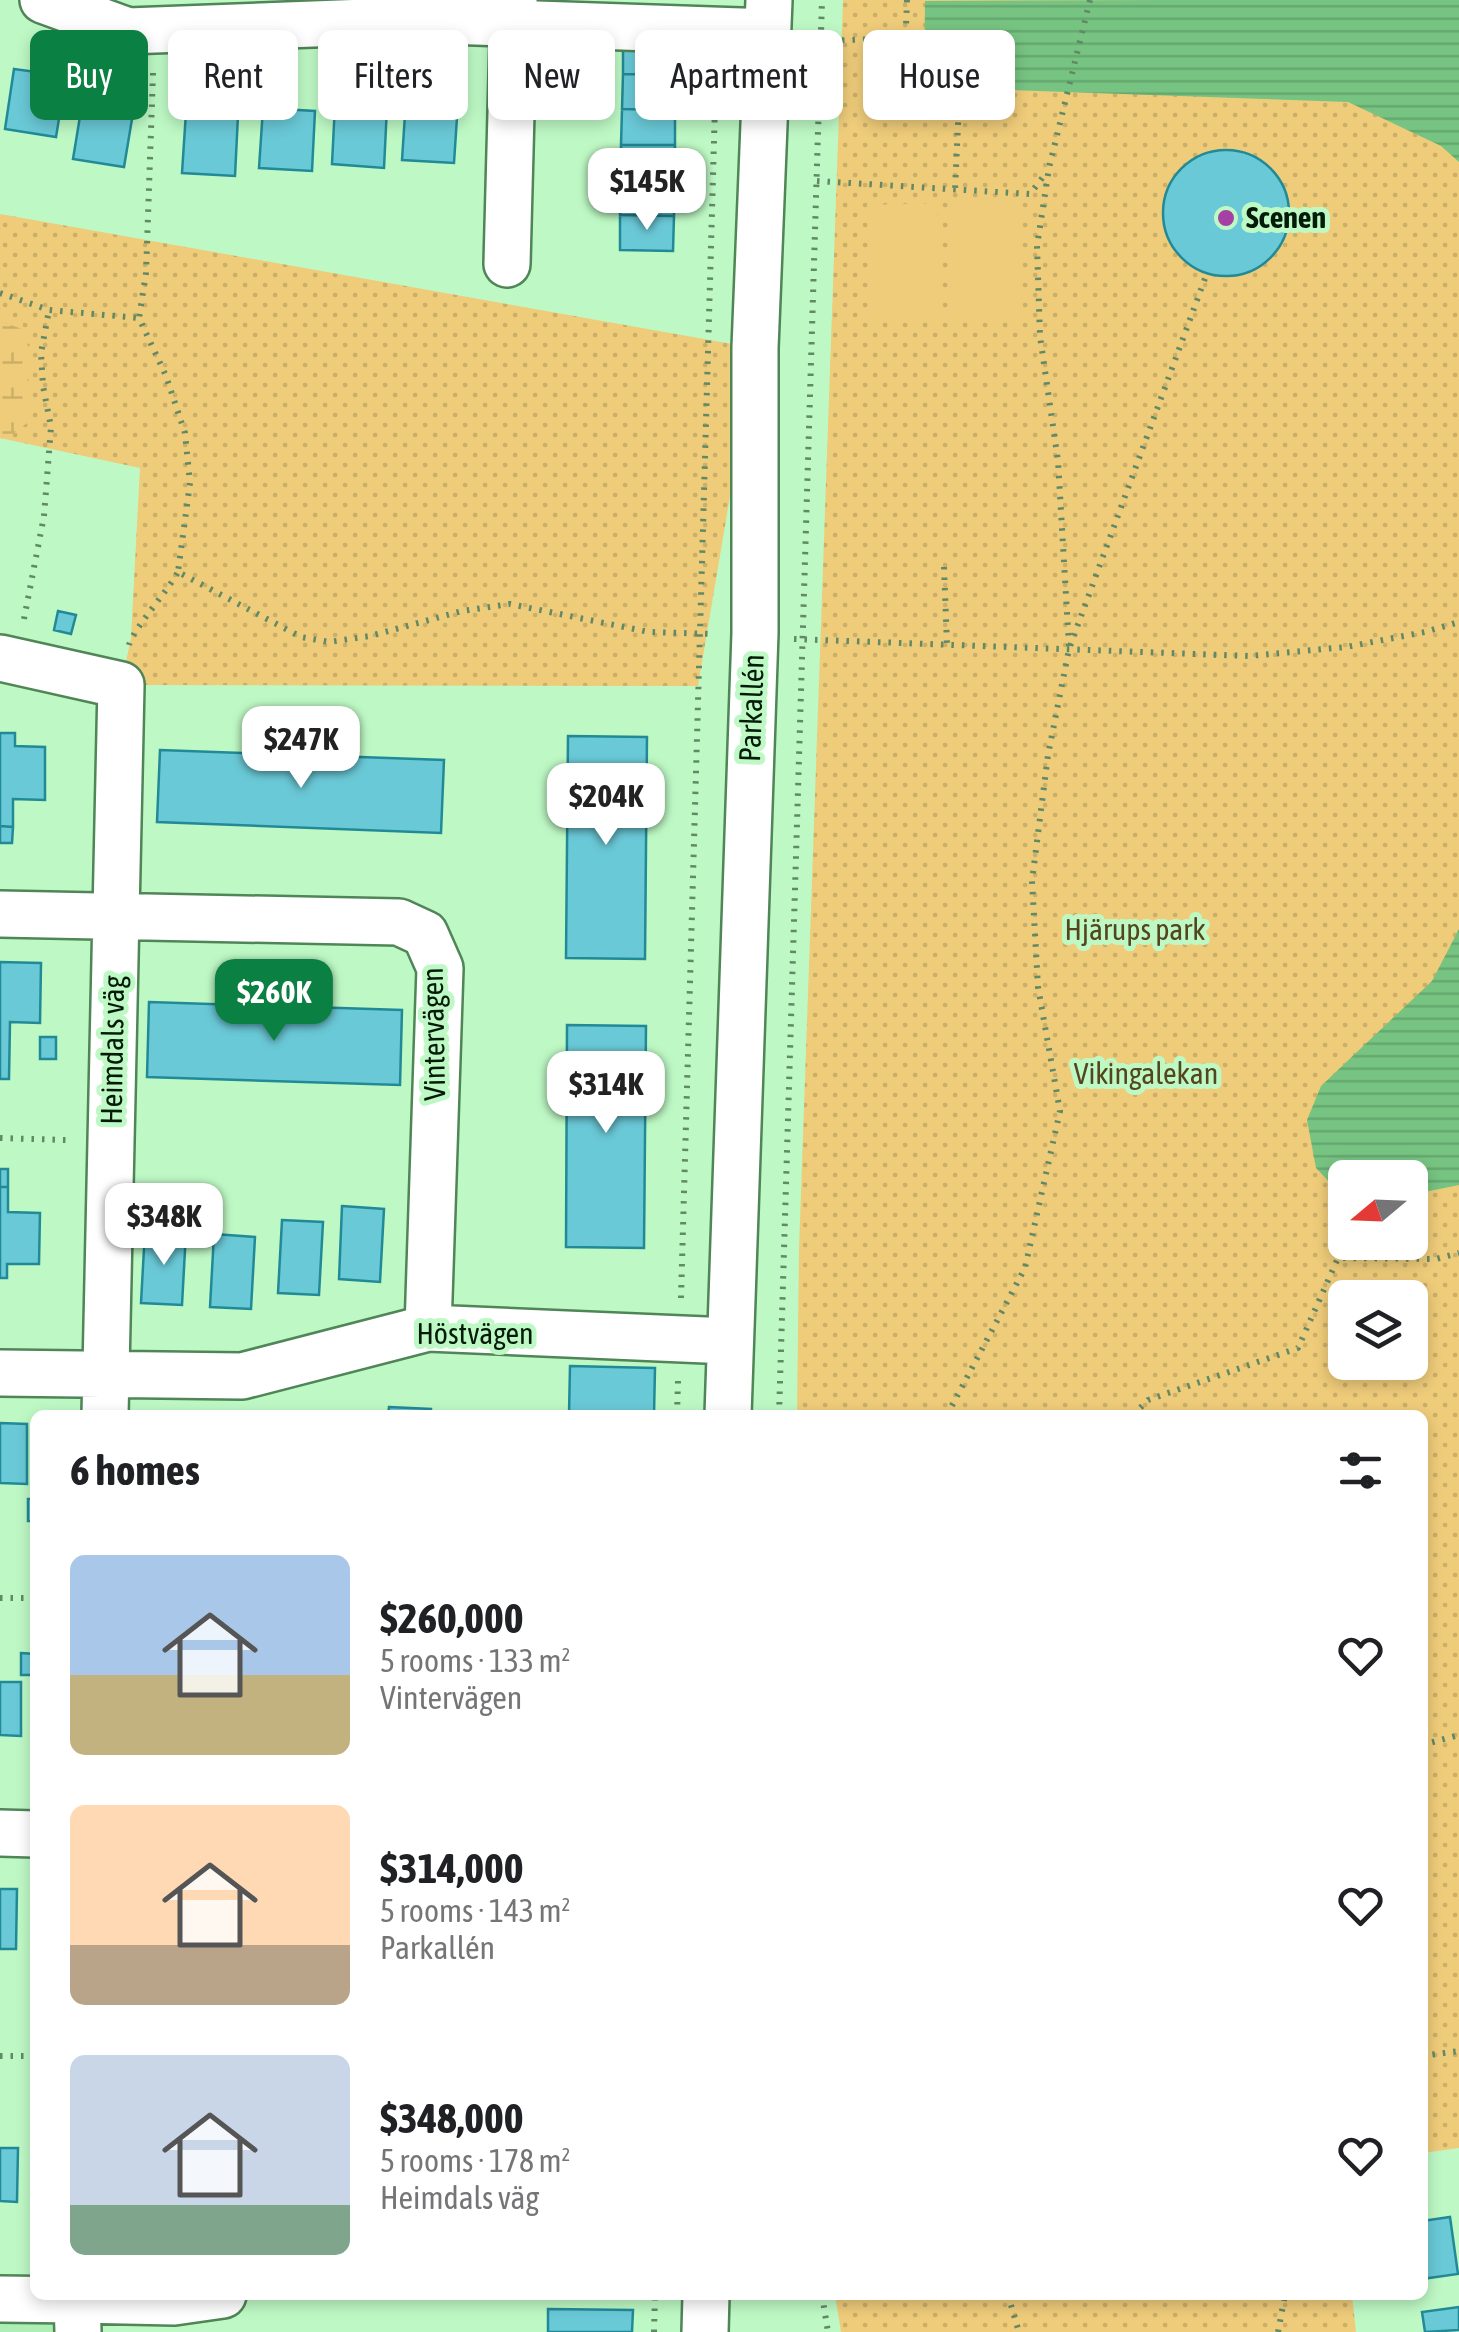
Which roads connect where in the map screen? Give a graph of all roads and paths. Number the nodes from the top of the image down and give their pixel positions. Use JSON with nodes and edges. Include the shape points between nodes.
{"nodes":[{"id":1,"x":43,"y":0,"type":"edge"},
{"id":2,"x":822,"y":0,"type":"edge"},
{"id":3,"x":906,"y":0,"type":"edge"},
{"id":4,"x":1090,"y":0,"type":"edge"},
{"id":5,"x":514,"y":10,"type":"edge"},
{"id":6,"x":769,"y":16,"type":"edge"},
{"id":7,"x":139,"y":21,"type":"edge"},
{"id":8,"x":718,"y":30,"type":"joint"},
{"id":9,"x":821,"y":30,"type":"edge"},
{"id":10,"x":905,"y":30,"type":"edge"},
{"id":11,"x":715,"y":120,"type":"edge"},
{"id":12,"x":819,"y":120,"type":"edge"},
{"id":13,"x":958,"y":120,"type":"edge"},
{"id":14,"x":1049,"y":168,"type":"junction"},
{"id":15,"x":817,"y":182,"type":"junction"},
{"id":16,"x":955,"y":190,"type":"junction"},
{"id":17,"x":507,"y":264,"type":"dead end"},
{"id":18,"x":1207,"y":273,"type":"dead end"},
{"id":19,"x":0,"y":293,"type":"edge"},
{"id":20,"x":49,"y":310,"type":"junction"},
{"id":21,"x":139,"y":318,"type":"junction"},
{"id":22,"x":944,"y":566,"type":"dead end"},
{"id":23,"x":178,"y":572,"type":"junction"},
{"id":24,"x":1459,"y":622,"type":"edge"},
{"id":25,"x":755,"y":633,"type":"junction"},
{"id":26,"x":699,"y":634,"type":"junction"},
{"id":27,"x":802,"y":640,"type":"junction"},
{"id":28,"x":947,"y":645,"type":"junction"},
{"id":29,"x":1069,"y":649,"type":"junction"},
{"id":30,"x":8,"y":659,"type":"edge"},
{"id":31,"x":121,"y":684,"type":"junction"},
{"id":32,"x":0,"y":914,"type":"edge"},
{"id":33,"x":115,"y":918,"type":"junction"},
{"id":34,"x":0,"y":1138,"type":"edge"},
{"id":35,"x":67,"y":1140,"type":"dead end"},
{"id":36,"x":1459,"y":1253,"type":"edge"},
{"id":37,"x":428,"y":1328,"type":"junction"},
{"id":38,"x":680,"y":1339,"type":"junction"},
{"id":39,"x":729,"y":1340,"type":"junction"},
{"id":40,"x":0,"y":1372,"type":"edge"},
{"id":41,"x":106,"y":1395,"type":"edge"},
{"id":42,"x":677,"y":1410,"type":"edge"},
{"id":43,"x":728,"y":1410,"type":"edge"},
{"id":44,"x":780,"y":1410,"type":"edge"},
{"id":45,"x":951,"y":1410,"type":"edge"},
{"id":46,"x":1137,"y":1410,"type":"edge"},
{"id":47,"x":0,"y":1598,"type":"edge"},
{"id":48,"x":30,"y":1598,"type":"edge"},
{"id":49,"x":1459,"y":1735,"type":"edge"},
{"id":50,"x":1428,"y":1743,"type":"edge"},
{"id":51,"x":0,"y":1833,"type":"edge"},
{"id":52,"x":30,"y":1834,"type":"edge"},
{"id":53,"x":1459,"y":2051,"type":"edge"},
{"id":54,"x":1428,"y":2055,"type":"edge"},
{"id":55,"x":0,"y":2056,"type":"edge"},
{"id":56,"x":30,"y":2056,"type":"edge"},
{"id":57,"x":0,"y":2299,"type":"edge"},
{"id":58,"x":188,"y":2300,"type":"edge"},
{"id":59,"x":656,"y":2300,"type":"edge"},
{"id":60,"x":706,"y":2300,"type":"edge"},
{"id":61,"x":823,"y":2300,"type":"edge"},
{"id":62,"x":1009,"y":2300,"type":"edge"},
{"id":63,"x":1285,"y":2300,"type":"edge"},
{"id":64,"x":78,"y":2309,"type":"edge"},
{"id":65,"x":654,"y":2332,"type":"edge"},
{"id":66,"x":705,"y":2332,"type":"edge"},
{"id":67,"x":828,"y":2332,"type":"edge"},
{"id":68,"x":1019,"y":2332,"type":"edge"},
{"id":69,"x":1278,"y":2332,"type":"edge"}],
"edges":[{"from":1,"to":7,"type":"street"},
{"from":2,"to":9,"type":"path"},
{"from":3,"to":10,"type":"path"},
{"from":4,"to":14,"type":"path"},
{"from":5,"to":7,"type":"street","via":[[419,20]]},
{"from":5,"to":8,"type":"street"},
{"from":5,"to":17,"type":"street"},
{"from":6,"to":8,"type":"street"},
{"from":6,"to":25,"type":"street","name":"Parkallén","via":[[755,348]]},
{"from":7,"to":21,"type":"path","via":[[146,273]]},
{"from":11,"to":26,"type":"path"},
{"from":12,"to":15,"type":"path"},
{"from":13,"to":16,"type":"path"},
{"from":14,"to":16,"type":"path","via":[[1030,194]]},
{"from":14,"to":29,"type":"path","via":[[1037,246],[1040,336],[1058,461]]},
{"from":15,"to":16,"type":"path"},
{"from":15,"to":27,"type":"path"},
{"from":18,"to":29,"type":"path"},
{"from":19,"to":20,"type":"path"},
{"from":20,"to":21,"type":"path"},
{"from":20,"to":30,"type":"path","via":[[41,353],[52,426],[44,516]]},
{"from":21,"to":23,"type":"path","via":[[185,434],[190,483]]},
{"from":22,"to":28,"type":"path"},
{"from":23,"to":26,"type":"path","via":[[301,638],[329,642],[510,604],[648,632]]},
{"from":23,"to":31,"type":"path","via":[[131,638]]},
{"from":24,"to":29,"type":"path","via":[[1346,647],[1249,656]]},
{"from":25,"to":26,"type":"path"},
{"from":25,"to":39,"type":"street","name":"Parkallén"},
{"from":26,"to":38,"type":"path"},
{"from":27,"to":28,"type":"path"},
{"from":27,"to":44,"type":"path"},
{"from":28,"to":29,"type":"path"},
{"from":29,"to":45,"type":"path","via":[[1032,881],[1038,987],[1060,1111],[1026,1268]]},
{"from":30,"to":31,"type":"street"},
{"from":31,"to":33,"type":"street","name":"Heimdals väg"},
{"from":32,"to":33,"type":"street","name":"Vintervägen"},
{"from":33,"to":37,"type":"street","name":"Vintervägen","via":[[400,922],[425,934],[440,968]]},
{"from":33,"to":41,"type":"street","name":"Heimdals väg"},
{"from":34,"to":35,"type":"path"},
{"from":36,"to":46,"type":"path","via":[[1436,1260],[1338,1258],[1298,1348],[1148,1400]]},
{"from":37,"to":38,"type":"street","name":"Höstvägen"},
{"from":37,"to":41,"type":"street","name":"Höstvägen","via":[[242,1376]]},
{"from":38,"to":39,"type":"street","name":"Höstvägen"},
{"from":38,"to":42,"type":"path"},
{"from":39,"to":43,"type":"street","name":"Parkallén"},
{"from":40,"to":41,"type":"street","name":"Höstvägen"},
{"from":47,"to":48,"type":"path"},
{"from":49,"to":50,"type":"path"},
{"from":51,"to":52,"type":"street"},
{"from":53,"to":54,"type":"path"},
{"from":55,"to":56,"type":"path"},
{"from":57,"to":64,"type":"street"},
{"from":58,"to":64,"type":"street"},
{"from":59,"to":65,"type":"path"},
{"from":60,"to":66,"type":"street"},
{"from":61,"to":67,"type":"path"},
{"from":62,"to":68,"type":"path"},
{"from":63,"to":69,"type":"path"}]}
